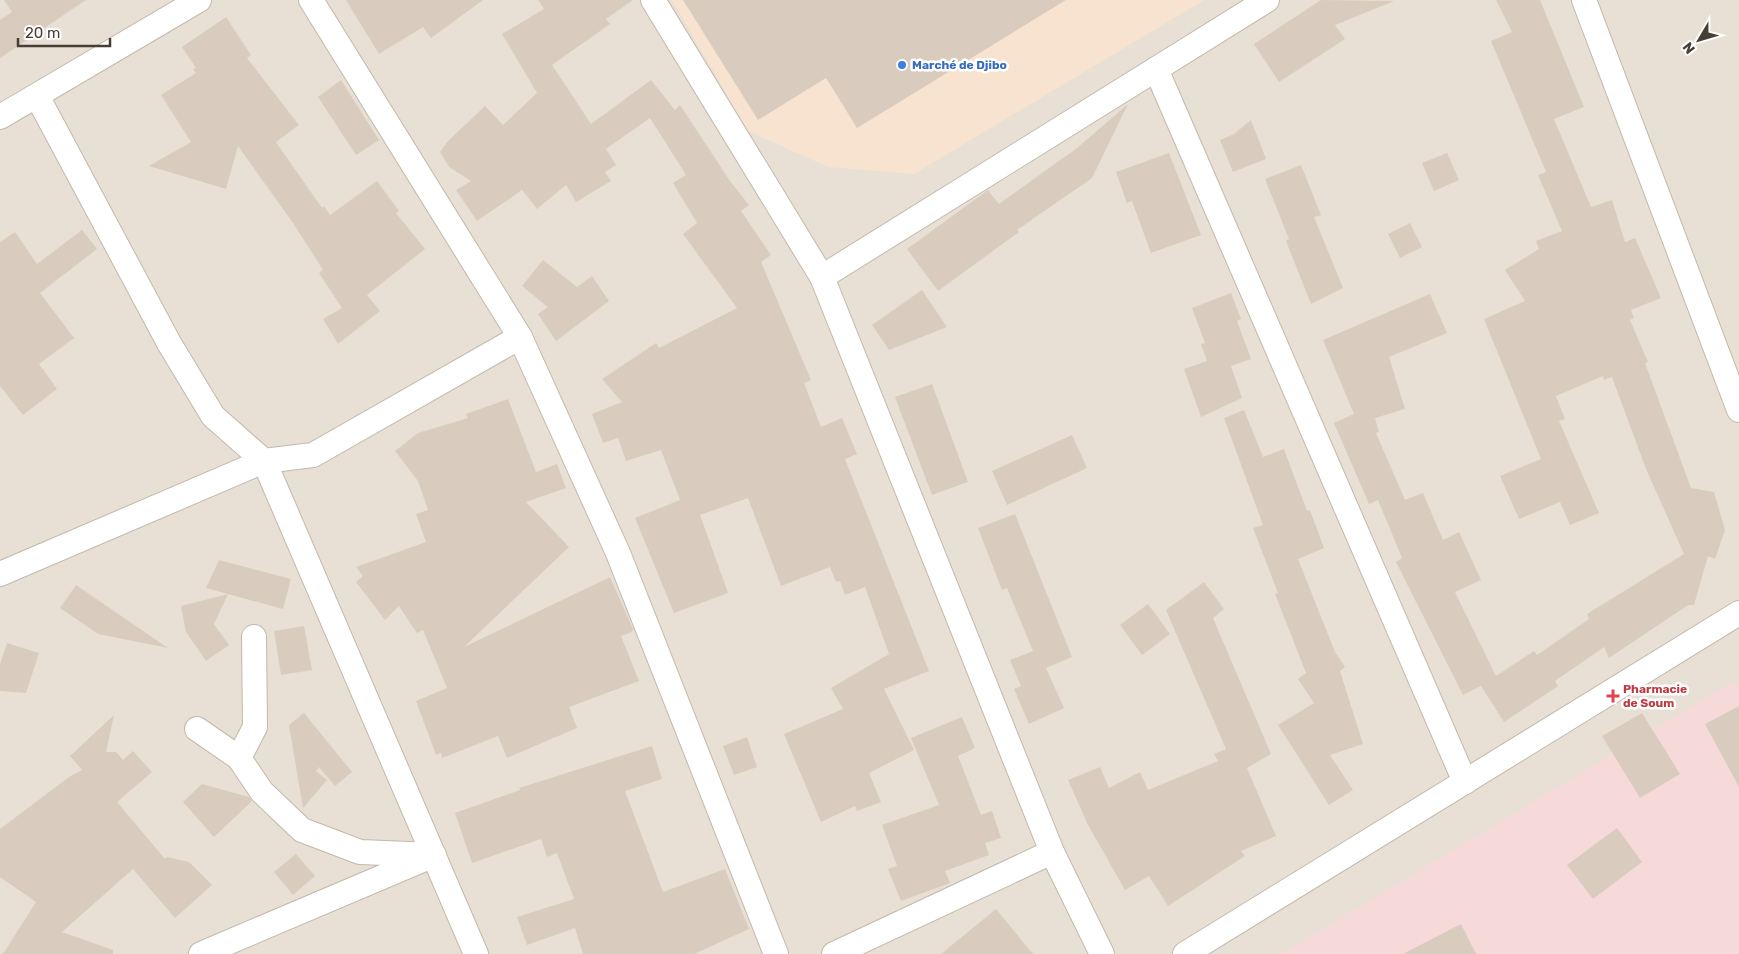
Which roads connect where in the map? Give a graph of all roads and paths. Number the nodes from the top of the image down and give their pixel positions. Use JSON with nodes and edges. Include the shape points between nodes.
{"nodes":[{"id":1,"x":199,"y":0,"type":"edge"},
{"id":2,"x":311,"y":0,"type":"edge"},
{"id":3,"x":653,"y":0,"type":"edge"},
{"id":4,"x":1267,"y":0,"type":"edge"},
{"id":5,"x":1584,"y":0,"type":"edge"},
{"id":6,"x":1156,"y":70,"type":"junction"},
{"id":7,"x":37,"y":96,"type":"junction"},
{"id":8,"x":0,"y":117,"type":"edge"},
{"id":9,"x":822,"y":277,"type":"junction"},
{"id":10,"x":520,"y":337,"type":"junction"},
{"id":11,"x":1739,"y":410,"type":"edge"},
{"id":12,"x":264,"y":461,"type":"junction"},
{"id":13,"x":0,"y":574,"type":"edge"},
{"id":14,"x":1739,"y":613,"type":"edge"},
{"id":15,"x":254,"y":637,"type":"dead end"},
{"id":16,"x":197,"y":729,"type":"dead end"},
{"id":17,"x":239,"y":758,"type":"junction"},
{"id":18,"x":1465,"y":782,"type":"junction"},
{"id":19,"x":1052,"y":852,"type":"junction"},
{"id":20,"x":434,"y":855,"type":"junction"},
{"id":21,"x":201,"y":954,"type":"edge"},
{"id":22,"x":476,"y":954,"type":"edge"},
{"id":23,"x":776,"y":954,"type":"edge"},
{"id":24,"x":834,"y":954,"type":"edge"},
{"id":25,"x":1102,"y":954,"type":"edge"},
{"id":26,"x":1185,"y":954,"type":"edge"}],
"edges":[{"from":1,"to":7,"type":"street"},
{"from":2,"to":10,"type":"street"},
{"from":3,"to":9,"type":"street"},
{"from":4,"to":6,"type":"street"},
{"from":5,"to":11,"type":"street"},
{"from":6,"to":9,"type":"street"},
{"from":6,"to":18,"type":"street"},
{"from":7,"to":8,"type":"street"},
{"from":7,"to":12,"type":"street","via":[[213,416]]},
{"from":9,"to":19,"type":"street"},
{"from":10,"to":12,"type":"street","via":[[313,455]]},
{"from":10,"to":23,"type":"street","via":[[618,553]]},
{"from":12,"to":13,"type":"street"},
{"from":12,"to":20,"type":"street"},
{"from":14,"to":18,"type":"street"},
{"from":15,"to":17,"type":"street","via":[[255,727]]},
{"from":16,"to":17,"type":"street"},
{"from":17,"to":20,"type":"street","via":[[262,792],[302,830],[360,852]]},
{"from":18,"to":26,"type":"street"},
{"from":19,"to":24,"type":"street"},
{"from":19,"to":25,"type":"street"},
{"from":20,"to":21,"type":"street"},
{"from":20,"to":22,"type":"street"}]}
